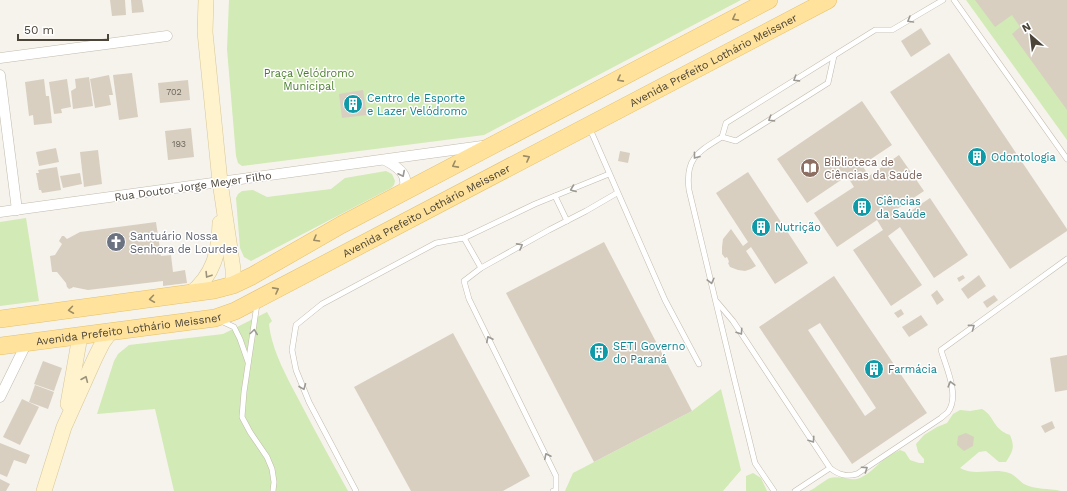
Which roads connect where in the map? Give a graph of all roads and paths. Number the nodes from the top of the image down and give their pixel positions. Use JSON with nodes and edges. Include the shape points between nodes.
{"nodes":[{"id":1,"x":206,"y":0,"type":"edge"},
{"id":2,"x":769,"y":0,"type":"edge"},
{"id":3,"x":828,"y":0,"type":"edge"},
{"id":4,"x":943,"y":0,"type":"edge"},
{"id":5,"x":954,"y":0,"type":"edge"},
{"id":6,"x":167,"y":36,"type":"dead end"},
{"id":7,"x":834,"y":56,"type":"junction"},
{"id":8,"x":0,"y":58,"type":"edge"},
{"id":9,"x":0,"y":75,"type":"edge"},
{"id":10,"x":597,"y":91,"type":"junction"},
{"id":11,"x":609,"y":115,"type":"junction"},
{"id":12,"x":588,"y":126,"type":"junction"},
{"id":13,"x":722,"y":137,"type":"junction"},
{"id":14,"x":495,"y":144,"type":"junction"},
{"id":15,"x":1067,"y":159,"type":"edge"},
{"id":16,"x":385,"y":160,"type":"junction"},
{"id":17,"x":609,"y":174,"type":"junction"},
{"id":18,"x":220,"y":182,"type":"junction"},
{"id":19,"x":617,"y":193,"type":"junction"},
{"id":20,"x":399,"y":195,"type":"junction"},
{"id":21,"x":555,"y":196,"type":"junction"},
{"id":22,"x":16,"y":210,"type":"junction"},
{"id":23,"x":0,"y":212,"type":"edge"},
{"id":24,"x":567,"y":221,"type":"junction"},
{"id":25,"x":342,"y":225,"type":"junction"},
{"id":26,"x":464,"y":238,"type":"junction"},
{"id":27,"x":354,"y":249,"type":"junction"},
{"id":28,"x":1067,"y":259,"type":"edge"},
{"id":29,"x":481,"y":268,"type":"junction"},
{"id":30,"x":233,"y":286,"type":"junction"},
{"id":31,"x":190,"y":294,"type":"junction"},
{"id":32,"x":258,"y":299,"type":"junction"},
{"id":33,"x":716,"y":301,"type":"junction"},
{"id":34,"x":110,"y":304,"type":"junction"},
{"id":35,"x":215,"y":318,"type":"junction"},
{"id":36,"x":0,"y":319,"type":"edge"},
{"id":37,"x":111,"y":332,"type":"junction"},
{"id":38,"x":80,"y":336,"type":"junction"},
{"id":39,"x":27,"y":342,"type":"junction"},
{"id":40,"x":0,"y":346,"type":"edge"},
{"id":41,"x":699,"y":364,"type":"dead end"},
{"id":42,"x":249,"y":365,"type":"junction"},
{"id":43,"x":0,"y":397,"type":"edge"},
{"id":44,"x":64,"y":427,"type":"junction"},
{"id":45,"x":830,"y":468,"type":"junction"},
{"id":46,"x":44,"y":491,"type":"edge"},
{"id":47,"x":273,"y":491,"type":"edge"},
{"id":48,"x":356,"y":491,"type":"edge"},
{"id":49,"x":553,"y":491,"type":"edge"},
{"id":50,"x":774,"y":491,"type":"edge"},
{"id":51,"x":795,"y":491,"type":"edge"}],
"edges":[{"from":1,"to":18,"type":"main road","via":[[205,32]]},
{"from":2,"to":10,"type":"main road","one_way":true},
{"from":3,"to":11,"type":"main road","name":"Avenida Prefeito Lothário Meissner"},
{"from":4,"to":7,"type":"lane","one_way":true,"via":[[892,30],[875,30]]},
{"from":5,"to":15,"type":"lane"},
{"from":6,"to":8,"type":"street"},
{"from":7,"to":13,"type":"lane","one_way":true,"via":[[726,123]]},
{"from":7,"to":13,"type":"lane","one_way":true,"via":[[828,83],[736,141]]},
{"from":9,"to":22,"type":"street"},
{"from":10,"to":11,"type":"main road"},
{"from":10,"to":14,"type":"main road"},
{"from":11,"to":12,"type":"main road","name":"Avenida Prefeito Lothário Meissner"},
{"from":12,"to":17,"type":"lane"},
{"from":27,"to":12,"type":"main road","name":"Avenida Prefeito Lothário Meissner","one_way":true},
{"from":13,"to":33,"type":"lane","one_way":true,"via":[[701,150],[692,162],[687,176]]},
{"from":14,"to":16,"type":"street","name":"Rua Doutor Jorge Meyer Filho"},
{"from":14,"to":20,"type":"main road","one_way":true},
{"from":16,"to":18,"type":"street","name":"Rua Doutor Jorge Meyer Filho"},
{"from":16,"to":20,"type":"street","one_way":true,"via":[[397,166],[403,173],[406,182]]},
{"from":17,"to":19,"type":"lane"},
{"from":17,"to":21,"type":"lane","one_way":true},
{"from":18,"to":22,"type":"street","name":"Rua Doutor Jorge Meyer Filho"},
{"from":18,"to":30,"type":"main road","via":[[233,269]]},
{"from":18,"to":31,"type":"main road","one_way":true,"via":[[219,238],[215,259],[207,278]]},
{"from":19,"to":24,"type":"lane"},
{"from":19,"to":41,"type":"lane","via":[[665,300]]},
{"from":20,"to":25,"type":"main road"},
{"from":21,"to":24,"type":"lane"},
{"from":21,"to":26,"type":"lane"},
{"from":22,"to":23,"type":"street","name":"Rua Doutor Jorge Meyer Filho"},
{"from":29,"to":24,"type":"lane","one_way":true},
{"from":25,"to":27,"type":"main road"},
{"from":25,"to":30,"type":"main road","one_way":true},
{"from":26,"to":29,"type":"lane"},
{"from":26,"to":48,"type":"lane","one_way":true,"via":[[436,243],[322,304],[296,325],[292,350],[296,370],[309,402]]},
{"from":32,"to":27,"type":"main road","name":"Avenida Prefeito Lothário Meissner","one_way":true},
{"from":45,"to":28,"type":"lane","one_way":true,"via":[[838,474],[857,474],[948,412],[953,394],[941,350]]},
{"from":49,"to":29,"type":"lane","one_way":true,"via":[[556,490],[556,476],[469,299],[464,281]]},
{"from":30,"to":31,"type":"main road"},
{"from":30,"to":35,"type":"main road","via":[[231,296]]},
{"from":31,"to":34,"type":"main road","one_way":true},
{"from":32,"to":35,"type":"main road","name":"Avenida Prefeito Lothário Meissner"},
{"from":42,"to":32,"type":"lane","one_way":true},
{"from":33,"to":45,"type":"lane","one_way":true,"via":[[733,321]]},
{"from":33,"to":50,"type":"lane","via":[[755,463]]},
{"from":34,"to":36,"type":"main road","one_way":true},
{"from":34,"to":38,"type":"main road","via":[[88,317]]},
{"from":35,"to":37,"type":"main road","name":"Avenida Prefeito Lothário Meissner"},
{"from":35,"to":42,"type":"lane","via":[[234,327]]},
{"from":37,"to":38,"type":"main road","name":"Avenida Prefeito Lothário Meissner"},
{"from":44,"to":37,"type":"main road","one_way":true,"via":[[94,358]]},
{"from":38,"to":39,"type":"main road","name":"Avenida Prefeito Lothário Meissner"},
{"from":38,"to":44,"type":"main road"},
{"from":39,"to":40,"type":"main road","name":"Avenida Prefeito Lothário Meissner"},
{"from":39,"to":43,"type":"street"},
{"from":42,"to":47,"type":"lane","via":[[242,417],[267,457],[272,469]]},
{"from":44,"to":46,"type":"main road"},
{"from":45,"to":51,"type":"lane"}]}
